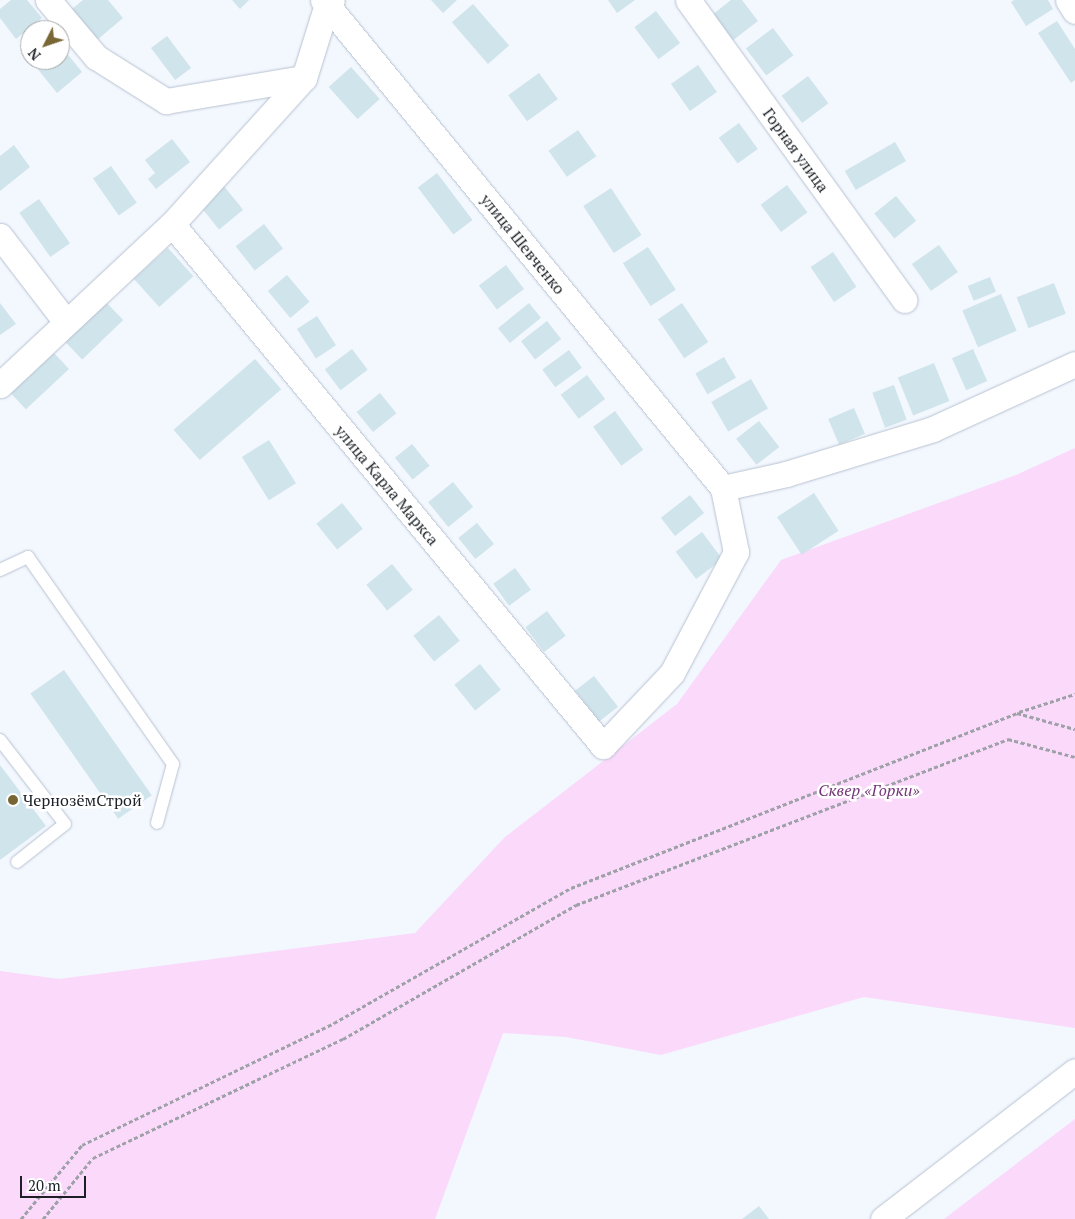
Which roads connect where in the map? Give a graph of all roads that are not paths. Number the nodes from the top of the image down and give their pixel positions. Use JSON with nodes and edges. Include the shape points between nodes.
{"nodes":[{"id":1,"x":48,"y":0,"type":"edge"},
{"id":2,"x":688,"y":0,"type":"edge"},
{"id":3,"x":1068,"y":0,"type":"edge"},
{"id":4,"x":327,"y":1,"type":"edge"},
{"id":5,"x":1075,"y":12,"type":"edge"},
{"id":6,"x":304,"y":78,"type":"junction"},
{"id":7,"x":172,"y":224,"type":"junction"},
{"id":8,"x":0,"y":236,"type":"edge"},
{"id":9,"x":904,"y":300,"type":"dead end"},
{"id":10,"x":66,"y":322,"type":"junction"},
{"id":11,"x":1075,"y":364,"type":"edge"},
{"id":12,"x":0,"y":385,"type":"edge"},
{"id":13,"x":723,"y":488,"type":"junction"},
{"id":14,"x":0,"y":570,"type":"edge"},
{"id":15,"x":0,"y":740,"type":"edge"},
{"id":16,"x":157,"y":823,"type":"dead end"},
{"id":17,"x":17,"y":862,"type":"dead end"},
{"id":18,"x":1075,"y":1071,"type":"edge"},
{"id":19,"x":882,"y":1219,"type":"edge"}],
"edges":[{"from":1,"to":6,"type":"street","via":[[96,57],[166,101]]},
{"from":2,"to":9,"type":"street","name":"Горная улица"},
{"from":3,"to":5,"type":"street"},
{"from":4,"to":6,"type":"street"},
{"from":4,"to":13,"type":"street","name":"улица Шевченко"},
{"from":6,"to":7,"type":"street"},
{"from":7,"to":10,"type":"street"},
{"from":7,"to":13,"type":"street","name":"улица Карла Маркса","via":[[603,746],[672,673],[736,552]]},
{"from":8,"to":10,"type":"street"},
{"from":10,"to":12,"type":"street"},
{"from":11,"to":13,"type":"street","via":[[933,429],[786,474]]},
{"from":14,"to":16,"type":"lane","via":[[28,558],[173,764]]},
{"from":15,"to":17,"type":"lane","via":[[65,824]]},
{"from":18,"to":19,"type":"street"}]}
